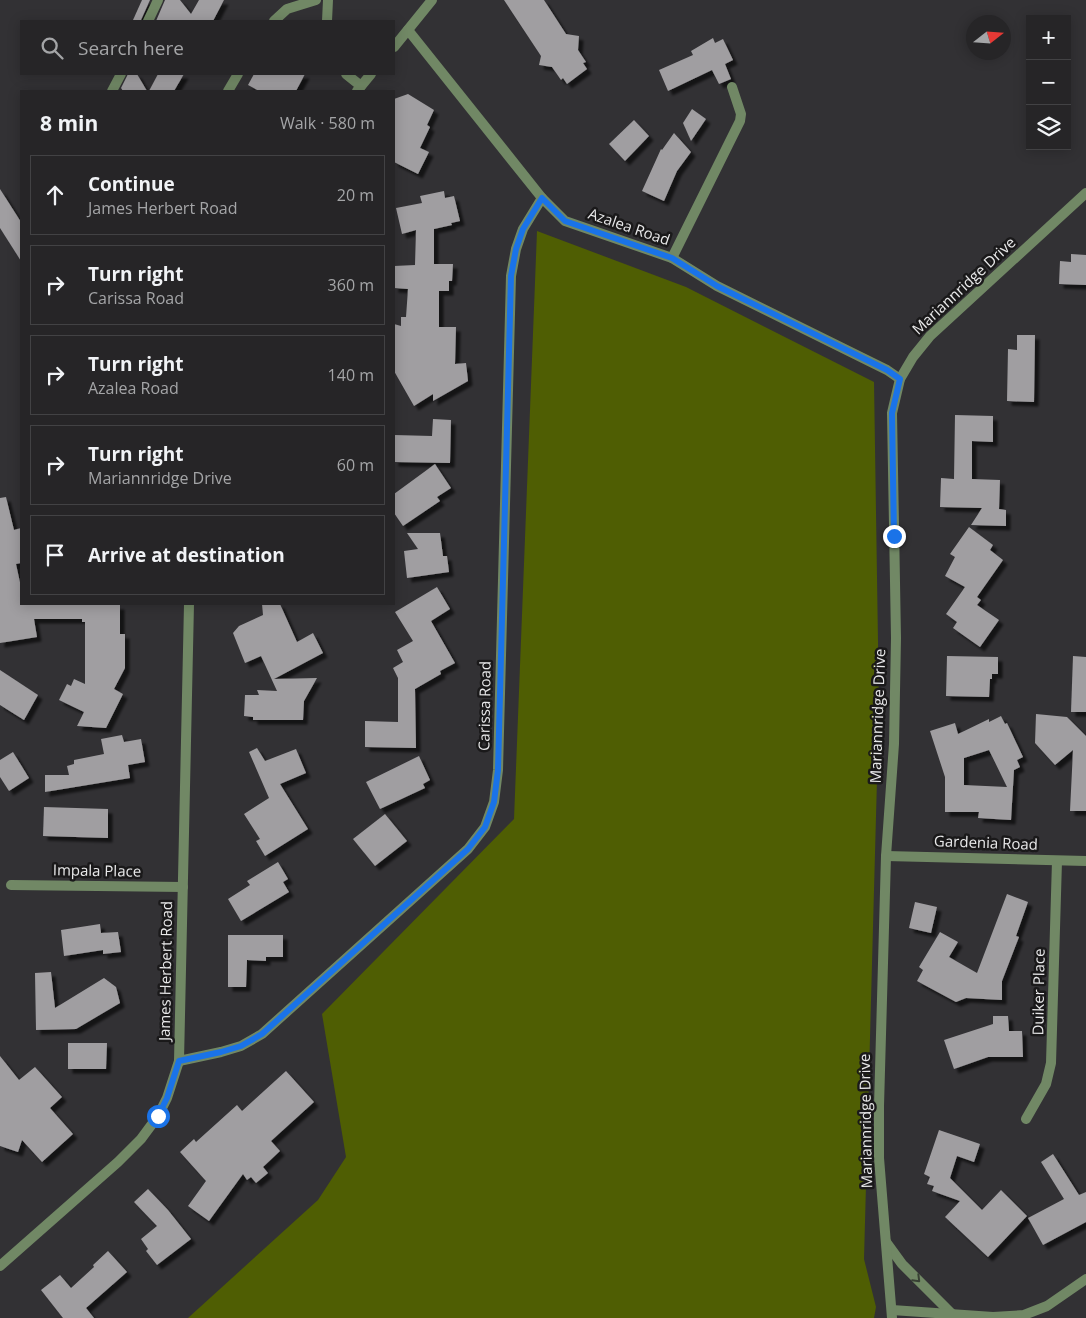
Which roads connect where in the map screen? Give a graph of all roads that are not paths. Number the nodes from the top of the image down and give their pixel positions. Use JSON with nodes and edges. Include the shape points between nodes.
{"nodes":[{"id":1,"x":158,"y":0,"type":"edge"},
{"id":2,"x":316,"y":0,"type":"edge"},
{"id":3,"x":328,"y":0,"type":"edge"},
{"id":4,"x":432,"y":0,"type":"edge"},
{"id":5,"x":148,"y":20,"type":"edge"},
{"id":6,"x":275,"y":20,"type":"edge"},
{"id":7,"x":327,"y":20,"type":"edge"},
{"id":8,"x":408,"y":30,"type":"junction"},
{"id":9,"x":395,"y":46,"type":"edge"},
{"id":10,"x":120,"y":75,"type":"edge"},
{"id":11,"x":237,"y":75,"type":"edge"},
{"id":12,"x":347,"y":75,"type":"edge"},
{"id":13,"x":370,"y":75,"type":"edge"},
{"id":14,"x":732,"y":87,"type":"dead end"},
{"id":15,"x":359,"y":88,"type":"edge"},
{"id":16,"x":113,"y":90,"type":"edge"},
{"id":17,"x":229,"y":90,"type":"edge"},
{"id":18,"x":1086,"y":193,"type":"edge"},
{"id":19,"x":542,"y":198,"type":"junction"},
{"id":20,"x":672,"y":258,"type":"junction"},
{"id":21,"x":900,"y":379,"type":"junction"},
{"id":22,"x":189,"y":605,"type":"edge"},
{"id":23,"x":886,"y":856,"type":"junction"},
{"id":24,"x":1057,"y":860,"type":"junction"},
{"id":25,"x":1086,"y":861,"type":"edge"},
{"id":26,"x":11,"y":885,"type":"dead end"},
{"id":27,"x":183,"y":887,"type":"junction"},
{"id":28,"x":179,"y":1061,"type":"junction"},
{"id":29,"x":1026,"y":1119,"type":"dead end"},
{"id":30,"x":886,"y":1242,"type":"junction"},
{"id":31,"x":0,"y":1266,"type":"edge"},
{"id":32,"x":1086,"y":1279,"type":"edge"},
{"id":33,"x":892,"y":1314,"type":"edge"},
{"id":34,"x":952,"y":1314,"type":"junction"}],
"edges":[{"from":1,"to":5,"type":"street"},
{"from":2,"to":6,"type":"street","via":[[287,9]]},
{"from":3,"to":7,"type":"street"},
{"from":4,"to":8,"type":"street"},
{"from":8,"to":9,"type":"street"},
{"from":8,"to":19,"type":"street","name":"Azalea Road"},
{"from":10,"to":16,"type":"street"},
{"from":11,"to":17,"type":"street"},
{"from":12,"to":15,"type":"street"},
{"from":13,"to":15,"type":"street"},
{"from":14,"to":20,"type":"street","via":[[741,114],[740,121]]},
{"from":18,"to":21,"type":"street","name":"Mariannridge Drive","via":[[930,336]]},
{"from":19,"to":20,"type":"street","name":"Azalea Road","via":[[565,221]]},
{"from":19,"to":28,"type":"street","name":"Carissa Road","via":[[523,229],[511,276],[498,770],[494,802],[485,827],[468,849],[262,1034],[241,1046]]},
{"from":20,"to":21,"type":"street","name":"Azalea Road","via":[[717,286]]},
{"from":21,"to":23,"type":"street","name":"Mariannridge Drive","via":[[892,413],[896,638],[894,744]]},
{"from":22,"to":27,"type":"street","name":"James Herbert Road"},
{"from":23,"to":24,"type":"street","name":"Gardenia Road"},
{"from":23,"to":30,"type":"street","name":"Mariannridge Drive","via":[[879,1106],[879,1158]]},
{"from":24,"to":25,"type":"street","name":"Gardenia Road"},
{"from":24,"to":29,"type":"street","name":"Duiker Place","via":[[1051,1064],[1046,1084]]},
{"from":26,"to":27,"type":"street","name":"Impala Place"},
{"from":27,"to":28,"type":"street","name":"James Herbert Road"},
{"from":28,"to":31,"type":"street","name":"James Herbert Road","via":[[167,1098],[141,1139]]},
{"from":30,"to":33,"type":"street","name":"Mariannridge Drive"},
{"from":30,"to":34,"type":"street","one_way":true,"via":[[912,1275]]},
{"from":32,"to":34,"type":"street","via":[[1048,1306],[1024,1316]]},
{"from":33,"to":34,"type":"street"}]}
